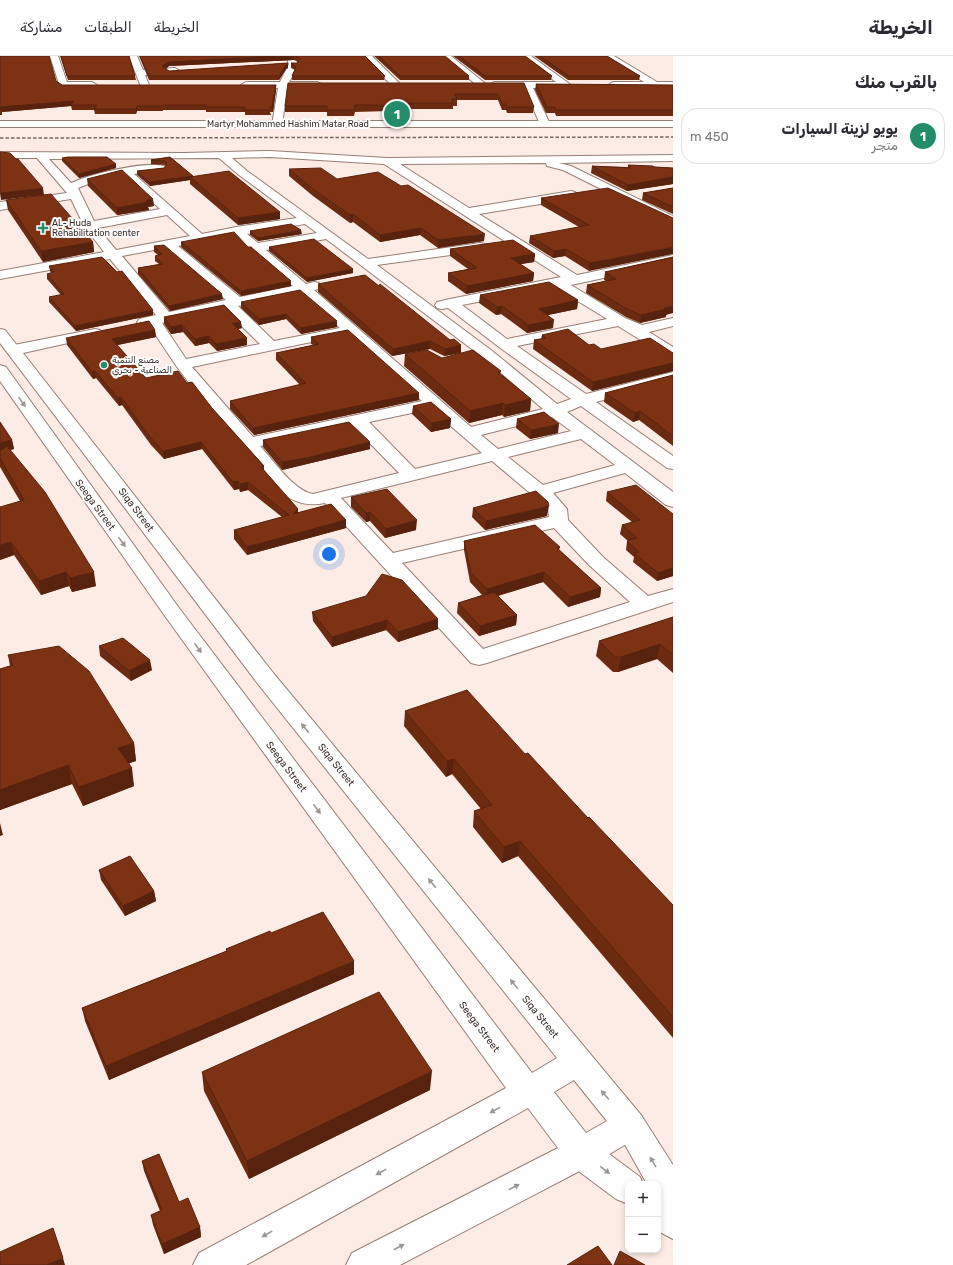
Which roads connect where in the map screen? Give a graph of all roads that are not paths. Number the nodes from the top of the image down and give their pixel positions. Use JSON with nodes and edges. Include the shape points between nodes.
{"nodes":[{"id":1,"x":54,"y":56,"type":"edge"},
{"id":2,"x":133,"y":56,"type":"edge"},
{"id":3,"x":367,"y":56,"type":"edge"},
{"id":4,"x":446,"y":56,"type":"edge"},
{"id":5,"x":525,"y":56,"type":"edge"},
{"id":6,"x":608,"y":56,"type":"edge"},
{"id":7,"x":290,"y":62,"type":"edge"},
{"id":8,"x":186,"y":70,"type":"edge"},
{"id":9,"x":140,"y":73,"type":"junction"},
{"id":10,"x":99,"y":85,"type":"edge"},
{"id":11,"x":144,"y":85,"type":"edge"},
{"id":12,"x":236,"y":85,"type":"edge"},
{"id":13,"x":283,"y":85,"type":"junction"},
{"id":14,"x":328,"y":85,"type":"edge"},
{"id":15,"x":466,"y":85,"type":"edge"},
{"id":16,"x":482,"y":85,"type":"junction"},
{"id":17,"x":527,"y":85,"type":"junction"},
{"id":18,"x":603,"y":85,"type":"edge"},
{"id":19,"x":654,"y":85,"type":"junction"},
{"id":20,"x":673,"y":85,"type":"edge"},
{"id":21,"x":382,"y":86,"type":"edge"},
{"id":22,"x":0,"y":124,"type":"edge"},
{"id":23,"x":277,"y":124,"type":"junction"},
{"id":24,"x":545,"y":124,"type":"junction"},
{"id":25,"x":673,"y":124,"type":"edge"},
{"id":26,"x":0,"y":128,"type":"edge"},
{"id":27,"x":673,"y":129,"type":"edge"},
{"id":28,"x":0,"y":155,"type":"edge"},
{"id":29,"x":40,"y":155,"type":"junction"},
{"id":30,"x":222,"y":155,"type":"junction"},
{"id":31,"x":658,"y":158,"type":"junction"},
{"id":32,"x":673,"y":158,"type":"edge"},
{"id":33,"x":537,"y":159,"type":"junction"},
{"id":34,"x":387,"y":161,"type":"junction"},
{"id":35,"x":673,"y":166,"type":"edge"},
{"id":36,"x":169,"y":168,"type":"edge"},
{"id":37,"x":217,"y":168,"type":"dead end"},
{"id":38,"x":238,"y":169,"type":"junction"},
{"id":39,"x":126,"y":172,"type":"junction"},
{"id":40,"x":608,"y":189,"type":"junction"},
{"id":41,"x":645,"y":194,"type":"edge"},
{"id":42,"x":75,"y":195,"type":"junction"},
{"id":43,"x":624,"y":197,"type":"junction"},
{"id":44,"x":0,"y":206,"type":"edge"},
{"id":45,"x":169,"y":211,"type":"junction"},
{"id":46,"x":466,"y":212,"type":"junction"},
{"id":47,"x":308,"y":220,"type":"junction"},
{"id":48,"x":672,"y":220,"type":"edge"},
{"id":49,"x":90,"y":226,"type":"junction"},
{"id":50,"x":236,"y":232,"type":"junction"},
{"id":51,"x":328,"y":235,"type":"junction"},
{"id":52,"x":199,"y":238,"type":"junction"},
{"id":53,"x":515,"y":242,"type":"junction"},
{"id":54,"x":168,"y":244,"type":"junction"},
{"id":55,"x":254,"y":248,"type":"junction"},
{"id":56,"x":112,"y":254,"type":"junction"},
{"id":57,"x":673,"y":259,"type":"edge"},
{"id":58,"x":365,"y":269,"type":"junction"},
{"id":59,"x":0,"y":276,"type":"edge"},
{"id":60,"x":575,"y":280,"type":"junction"},
{"id":61,"x":557,"y":282,"type":"junction"},
{"id":62,"x":326,"y":284,"type":"edge"},
{"id":63,"x":303,"y":288,"type":"junction"},
{"id":64,"x":232,"y":303,"type":"junction"},
{"id":65,"x":450,"y":304,"type":"junction"},
{"id":66,"x":427,"y":308,"type":"junction"},
{"id":67,"x":159,"y":319,"type":"junction"},
{"id":68,"x":620,"y":321,"type":"junction"},
{"id":69,"x":673,"y":322,"type":"edge"},
{"id":70,"x":130,"y":325,"type":"edge"},
{"id":71,"x":107,"y":330,"type":"edge"},
{"id":72,"x":351,"y":330,"type":"junction"},
{"id":73,"x":7,"y":342,"type":"edge"},
{"id":74,"x":504,"y":344,"type":"junction"},
{"id":75,"x":271,"y":346,"type":"junction"},
{"id":76,"x":673,"y":354,"type":"edge"},
{"id":77,"x":410,"y":359,"type":"edge"},
{"id":78,"x":182,"y":364,"type":"junction"},
{"id":79,"x":389,"y":364,"type":"junction"},
{"id":80,"x":0,"y":370,"type":"edge"},
{"id":81,"x":673,"y":377,"type":"edge"},
{"id":82,"x":583,"y":400,"type":"junction"},
{"id":83,"x":434,"y":403,"type":"junction"},
{"id":84,"x":555,"y":411,"type":"junction"},
{"id":85,"x":357,"y":420,"type":"junction"},
{"id":86,"x":468,"y":434,"type":"junction"},
{"id":87,"x":584,"y":434,"type":"junction"},
{"id":88,"x":248,"y":443,"type":"junction"},
{"id":89,"x":495,"y":456,"type":"junction"},
{"id":90,"x":670,"y":459,"type":"edge"},
{"id":91,"x":627,"y":467,"type":"junction"},
{"id":92,"x":412,"y":476,"type":"junction"},
{"id":93,"x":540,"y":491,"type":"junction"},
{"id":94,"x":330,"y":496,"type":"junction"},
{"id":95,"x":673,"y":502,"type":"edge"},
{"id":96,"x":558,"y":521,"type":"junction"},
{"id":97,"x":386,"y":560,"type":"junction"},
{"id":98,"x":673,"y":595,"type":"edge"},
{"id":99,"x":645,"y":604,"type":"junction"},
{"id":100,"x":577,"y":1062,"type":"junction"},
{"id":101,"x":534,"y":1090,"type":"junction"},
{"id":102,"x":630,"y":1125,"type":"junction"},
{"id":103,"x":582,"y":1153,"type":"junction"},
{"id":104,"x":625,"y":1186,"type":"edge"},
{"id":105,"x":673,"y":1196,"type":"edge"},
{"id":106,"x":661,"y":1212,"type":"edge"},
{"id":107,"x":673,"y":1222,"type":"edge"},
{"id":108,"x":211,"y":1265,"type":"edge"},
{"id":109,"x":364,"y":1265,"type":"edge"}],
"edges":[{"from":1,"to":10,"type":"street","via":[[63,85]]},
{"from":2,"to":9,"type":"street"},
{"from":3,"to":21,"type":"street","via":[[401,86]]},
{"from":4,"to":16,"type":"street"},
{"from":5,"to":17,"type":"street","via":[[570,85]]},
{"from":6,"to":19,"type":"street"},
{"from":7,"to":13,"type":"street"},
{"from":8,"to":9,"type":"street"},
{"from":9,"to":11,"type":"street"},
{"from":12,"to":13,"type":"street"},
{"from":13,"to":14,"type":"street"},
{"from":13,"to":23,"type":"street"},
{"from":15,"to":16,"type":"street"},
{"from":16,"to":17,"type":"street"},
{"from":17,"to":24,"type":"street"},
{"from":18,"to":19,"type":"street"},
{"from":19,"to":20,"type":"street"},
{"from":22,"to":23,"type":"street","name":"Martyr Mohammed Hashim Matar Road"},
{"from":23,"to":24,"type":"street","name":"Martyr Mohammed Hashim Matar Road"},
{"from":24,"to":25,"type":"street","name":"Martyr Mohammed Hashim Matar Road"},
{"from":26,"to":27,"type":"street","name":"Martyr Mohammed Hashim Matar Road"},
{"from":28,"to":29,"type":"street"},
{"from":29,"to":30,"type":"street"},
{"from":29,"to":42,"type":"street"},
{"from":30,"to":34,"type":"street","via":[[270,154]]},
{"from":30,"to":38,"type":"street"},
{"from":31,"to":32,"type":"street"},
{"from":31,"to":33,"type":"street"},
{"from":31,"to":35,"type":"street"},
{"from":33,"to":34,"type":"street"},
{"from":33,"to":40,"type":"street","via":[[567,168]]},
{"from":34,"to":46,"type":"street"},
{"from":36,"to":39,"type":"street"},
{"from":37,"to":38,"type":"street"},
{"from":38,"to":47,"type":"street"},
{"from":39,"to":42,"type":"street","via":[[80,182],[72,188]]},
{"from":39,"to":45,"type":"street"},
{"from":40,"to":43,"type":"street"},
{"from":40,"to":46,"type":"street"},
{"from":41,"to":43,"type":"street"},
{"from":42,"to":44,"type":"street"},
{"from":42,"to":49,"type":"street"},
{"from":43,"to":48,"type":"street"},
{"from":45,"to":49,"type":"street"},
{"from":45,"to":52,"type":"street"},
{"from":46,"to":53,"type":"street"},
{"from":47,"to":50,"type":"street"},
{"from":47,"to":51,"type":"street"},
{"from":49,"to":56,"type":"street"},
{"from":50,"to":52,"type":"street"},
{"from":50,"to":55,"type":"street"},
{"from":51,"to":55,"type":"street"},
{"from":51,"to":58,"type":"street"},
{"from":52,"to":54,"type":"street"},
{"from":53,"to":58,"type":"street"},
{"from":53,"to":60,"type":"street"},
{"from":54,"to":56,"type":"street"},
{"from":54,"to":64,"type":"street"},
{"from":55,"to":63,"type":"street"},
{"from":56,"to":59,"type":"street"},
{"from":56,"to":67,"type":"street"},
{"from":57,"to":60,"type":"street"},
{"from":58,"to":66,"type":"street","via":[[380,273]]},
{"from":60,"to":61,"type":"street"},
{"from":61,"to":65,"type":"street"},
{"from":61,"to":68,"type":"street"},
{"from":62,"to":63,"type":"street"},
{"from":63,"to":64,"type":"street"},
{"from":63,"to":72,"type":"street"},
{"from":64,"to":67,"type":"street"},
{"from":64,"to":75,"type":"street"},
{"from":65,"to":66,"type":"street"},
{"from":65,"to":74,"type":"street"},
{"from":66,"to":84,"type":"street","via":[[478,355]]},
{"from":67,"to":70,"type":"street"},
{"from":67,"to":78,"type":"street"},
{"from":68,"to":69,"type":"street","via":[[640,330]]},
{"from":68,"to":74,"type":"street"},
{"from":68,"to":76,"type":"street"},
{"from":71,"to":73,"type":"street"},
{"from":72,"to":75,"type":"street"},
{"from":72,"to":79,"type":"street"},
{"from":100,"to":73,"type":"street","name":"Siqa Street","one_way":true,"via":[[266,679]]},
{"from":74,"to":82,"type":"street"},
{"from":75,"to":78,"type":"street"},
{"from":77,"to":79,"type":"street"},
{"from":78,"to":88,"type":"street"},
{"from":79,"to":83,"type":"street"},
{"from":80,"to":101,"type":"street","name":"Seega Street","one_way":true,"via":[[176,618],[517,1079],[522,1085]]},
{"from":81,"to":82,"type":"street"},
{"from":82,"to":84,"type":"street"},
{"from":82,"to":90,"type":"street"},
{"from":83,"to":85,"type":"street"},
{"from":83,"to":86,"type":"street"},
{"from":84,"to":86,"type":"street"},
{"from":84,"to":87,"type":"street"},
{"from":85,"to":88,"type":"street"},
{"from":85,"to":92,"type":"street"},
{"from":86,"to":89,"type":"street"},
{"from":87,"to":89,"type":"street"},
{"from":87,"to":91,"type":"street"},
{"from":88,"to":94,"type":"street","via":[[292,492],[302,498],[313,500]]},
{"from":89,"to":92,"type":"street"},
{"from":89,"to":93,"type":"street"},
{"from":91,"to":93,"type":"street"},
{"from":91,"to":95,"type":"street"},
{"from":92,"to":94,"type":"street"},
{"from":93,"to":96,"type":"street","via":[[558,507]]},
{"from":94,"to":97,"type":"street"},
{"from":96,"to":97,"type":"street"},
{"from":96,"to":99,"type":"street"},
{"from":97,"to":99,"type":"street","via":[[479,658]]},
{"from":98,"to":99,"type":"street"},
{"from":100,"to":101,"type":"street"},
{"from":102,"to":100,"type":"street","name":"Siqa Street","one_way":true},
{"from":101,"to":103,"type":"street","name":"Seega Street"},
{"from":101,"to":108,"type":"street","one_way":true},
{"from":102,"to":103,"type":"street"},
{"from":105,"to":102,"type":"street","name":"Siqa Street","one_way":true},
{"from":103,"to":104,"type":"street","one_way":true},
{"from":109,"to":103,"type":"street","one_way":true},
{"from":106,"to":107,"type":"street"}]}
